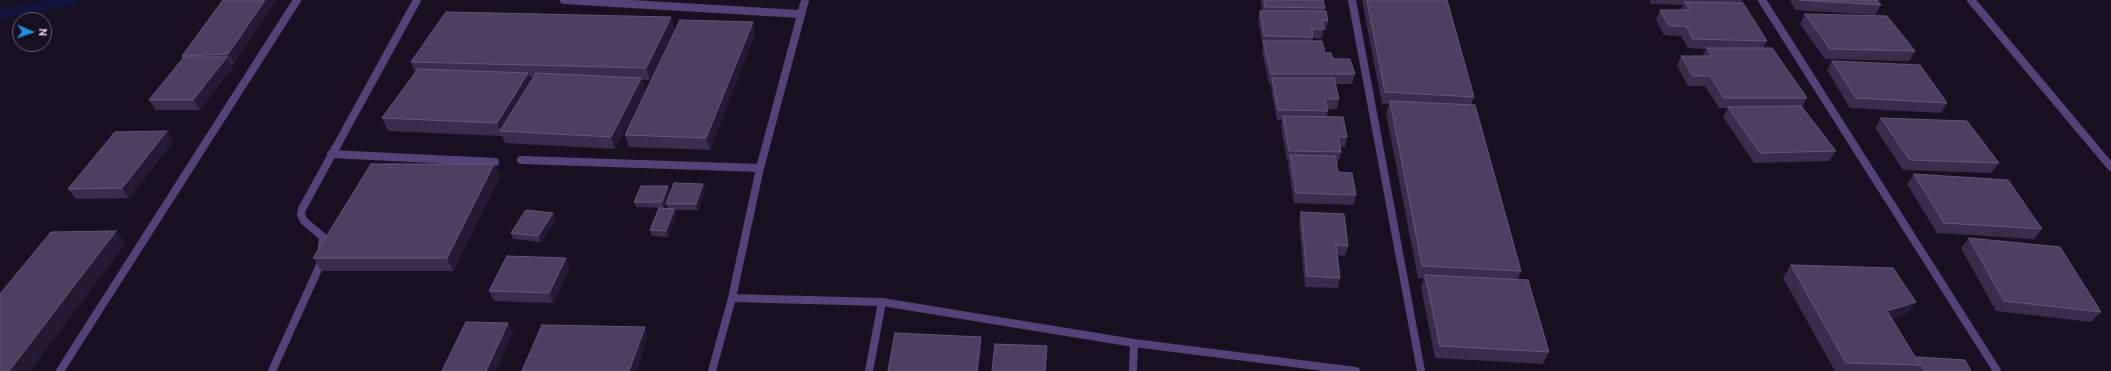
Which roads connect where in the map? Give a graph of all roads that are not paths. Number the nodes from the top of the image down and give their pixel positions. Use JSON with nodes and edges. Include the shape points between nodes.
{"nodes":[{"id":1,"x":297,"y":0,"type":"edge"},
{"id":2,"x":417,"y":0,"type":"edge"},
{"id":3,"x":566,"y":0,"type":"edge"},
{"id":4,"x":687,"y":0,"type":"edge"},
{"id":5,"x":805,"y":0,"type":"edge"},
{"id":6,"x":1352,"y":0,"type":"edge"},
{"id":7,"x":1762,"y":0,"type":"edge"},
{"id":8,"x":1971,"y":0,"type":"edge"},
{"id":9,"x":684,"y":7,"type":"junction"},
{"id":10,"x":800,"y":14,"type":"junction"},
{"id":11,"x":332,"y":154,"type":"junction"},
{"id":12,"x":521,"y":160,"type":"dead end"},
{"id":13,"x":495,"y":162,"type":"dead end"},
{"id":14,"x":2111,"y":167,"type":"edge"},
{"id":15,"x":760,"y":168,"type":"junction"},
{"id":16,"x":732,"y":298,"type":"junction"},
{"id":17,"x":882,"y":302,"type":"junction"},
{"id":18,"x":1134,"y":343,"type":"junction"},
{"id":19,"x":60,"y":371,"type":"edge"},
{"id":20,"x":272,"y":371,"type":"edge"},
{"id":21,"x":712,"y":371,"type":"edge"},
{"id":22,"x":869,"y":371,"type":"edge"},
{"id":23,"x":1133,"y":371,"type":"edge"},
{"id":24,"x":1356,"y":371,"type":"edge"},
{"id":25,"x":1421,"y":371,"type":"edge"},
{"id":26,"x":1997,"y":371,"type":"edge"}],
"edges":[{"from":1,"to":19,"type":"street"},
{"from":2,"to":11,"type":"street"},
{"from":3,"to":9,"type":"street"},
{"from":4,"to":9,"type":"street"},
{"from":5,"to":10,"type":"street"},
{"from":6,"to":25,"type":"street"},
{"from":7,"to":26,"type":"street"},
{"from":8,"to":14,"type":"street"},
{"from":9,"to":10,"type":"street"},
{"from":10,"to":15,"type":"street"},
{"from":11,"to":13,"type":"street"},
{"from":11,"to":20,"type":"street","via":[[301,215],[304,221],[323,237],[324,247],[320,265]]},
{"from":12,"to":15,"type":"street"},
{"from":15,"to":16,"type":"street"},
{"from":16,"to":17,"type":"street"},
{"from":16,"to":21,"type":"street"},
{"from":17,"to":18,"type":"street"},
{"from":17,"to":22,"type":"street"},
{"from":18,"to":23,"type":"street"},
{"from":18,"to":24,"type":"street"}]}
